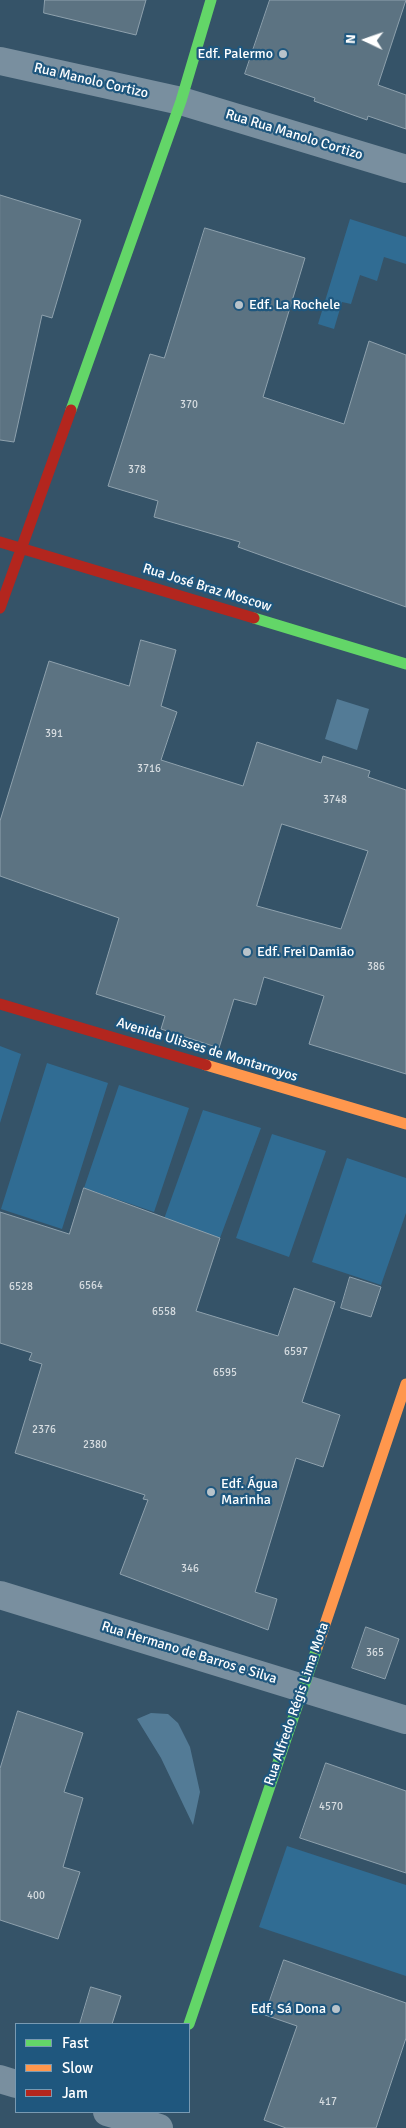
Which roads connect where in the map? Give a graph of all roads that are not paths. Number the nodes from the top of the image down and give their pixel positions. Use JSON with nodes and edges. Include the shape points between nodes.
{"nodes":[{"id":1,"x":211,"y":0,"type":"edge"},
{"id":2,"x":0,"y":61,"type":"edge"},
{"id":3,"x":181,"y":101,"type":"junction"},
{"id":4,"x":406,"y":169,"type":"edge"},
{"id":5,"x":0,"y":542,"type":"edge"},
{"id":6,"x":21,"y":548,"type":"junction"},
{"id":7,"x":0,"y":608,"type":"edge"},
{"id":8,"x":406,"y":664,"type":"edge"},
{"id":9,"x":0,"y":1004,"type":"edge"},
{"id":10,"x":406,"y":1124,"type":"edge"},
{"id":11,"x":406,"y":1384,"type":"edge"},
{"id":12,"x":0,"y":1595,"type":"edge"},
{"id":13,"x":302,"y":1688,"type":"junction"},
{"id":14,"x":406,"y":1720,"type":"edge"},
{"id":15,"x":189,"y":2023,"type":"edge"},
{"id":16,"x":0,"y":2079,"type":"edge"},
{"id":17,"x":15,"y":2084,"type":"edge"},
{"id":18,"x":111,"y":2113,"type":"edge"},
{"id":19,"x":156,"y":2124,"type":"edge"}],
"edges":[{"from":1,"to":3,"type":"street"},
{"from":2,"to":3,"type":"street","name":"Rua Manolo Cortizo"},
{"from":3,"to":4,"type":"street","name":"Rua Rua Manolo Cortizo"},
{"from":3,"to":6,"type":"street"},
{"from":5,"to":6,"type":"street","name":"Rua José Braz Moscow"},
{"from":6,"to":7,"type":"street"},
{"from":6,"to":8,"type":"street","name":"Rua José Braz Moscow"},
{"from":9,"to":10,"type":"street","name":"Avenida Ulisses de Montarroyos"},
{"from":11,"to":13,"type":"street","name":"Rua Alfredo Régis Lima Mota"},
{"from":12,"to":13,"type":"street","name":"Rua Hermano de Barros e Silva"},
{"from":13,"to":14,"type":"street","name":"Rua Hermano de Barros e Silva"},
{"from":13,"to":15,"type":"street","name":"Rua Alfredo Régis Lima Mota"},
{"from":16,"to":17,"type":"street"},
{"from":18,"to":19,"type":"street"}]}
